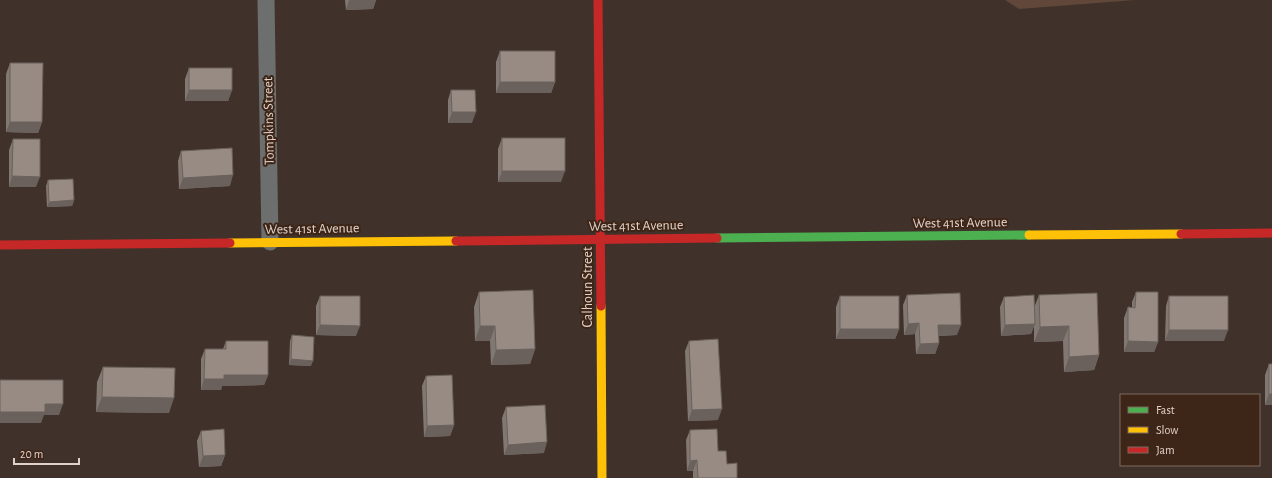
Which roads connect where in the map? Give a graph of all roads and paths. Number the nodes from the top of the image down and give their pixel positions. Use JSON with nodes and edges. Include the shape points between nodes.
{"nodes":[{"id":1,"x":266,"y":0,"type":"edge"},
{"id":2,"x":598,"y":0,"type":"edge"},
{"id":3,"x":1272,"y":233,"type":"edge"},
{"id":4,"x":601,"y":239,"type":"junction"},
{"id":5,"x":270,"y":242,"type":"junction"},
{"id":6,"x":0,"y":245,"type":"edge"},
{"id":7,"x":602,"y":478,"type":"edge"}],
"edges":[{"from":1,"to":5,"type":"street","name":"Tompkins Street"},
{"from":2,"to":4,"type":"street","name":"Calhoun Street"},
{"from":3,"to":4,"type":"street","name":"West 41st Avenue"},
{"from":4,"to":5,"type":"street","name":"West 41st Avenue"},
{"from":4,"to":7,"type":"street","name":"Calhoun Street"},
{"from":5,"to":6,"type":"street","name":"West 41st Avenue"}]}
